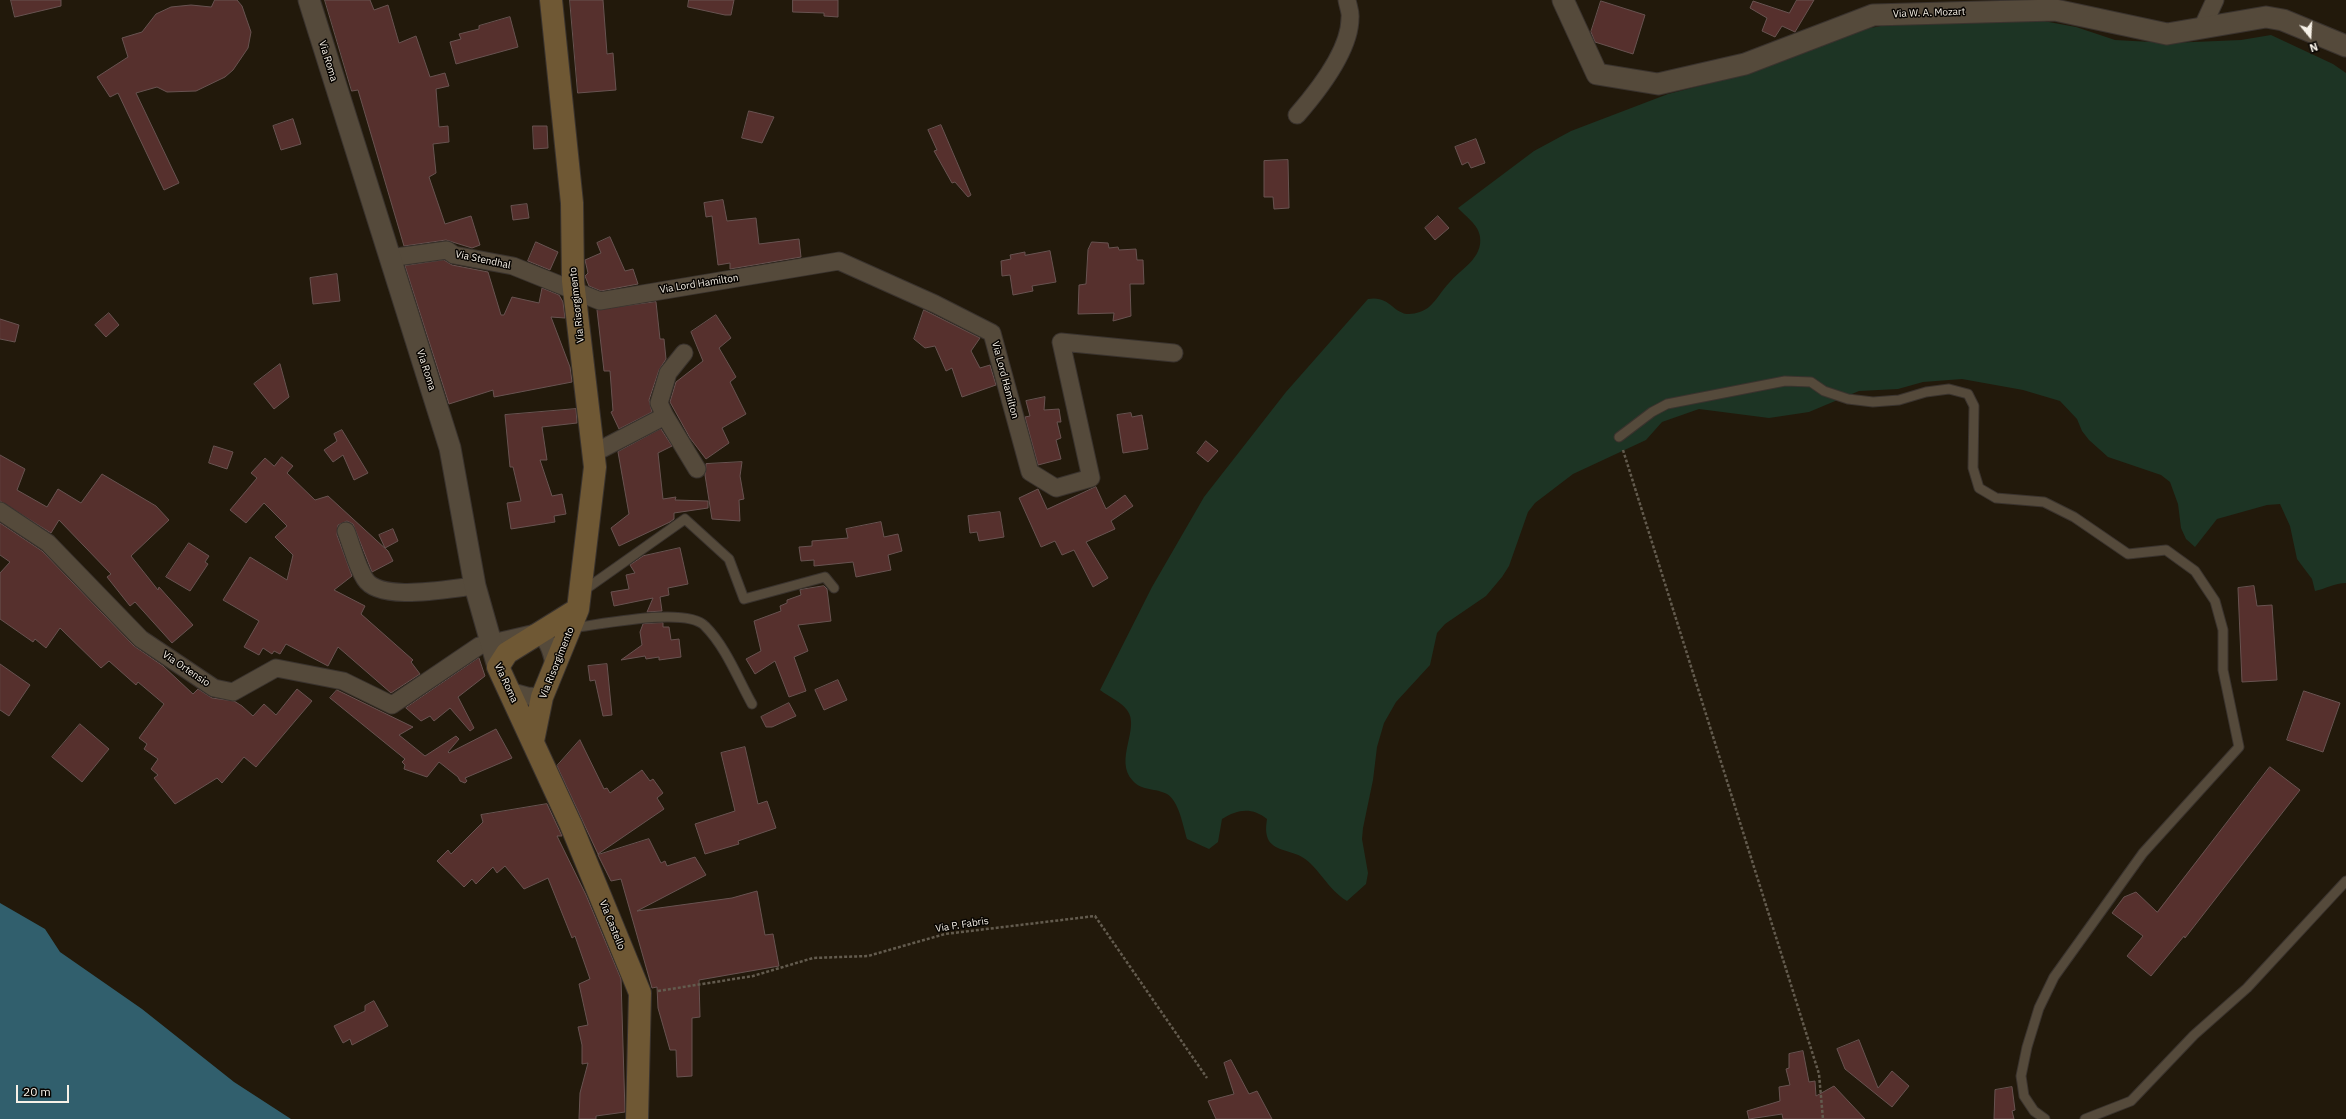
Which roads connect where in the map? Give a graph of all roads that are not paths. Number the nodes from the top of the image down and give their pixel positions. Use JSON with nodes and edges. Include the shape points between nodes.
{"nodes":[{"id":1,"x":309,"y":0,"type":"edge"},
{"id":2,"x":551,"y":0,"type":"edge"},
{"id":3,"x":1347,"y":0,"type":"edge"},
{"id":4,"x":1563,"y":0,"type":"edge"},
{"id":5,"x":2216,"y":0,"type":"edge"},
{"id":6,"x":2046,"y":5,"type":"edge"},
{"id":7,"x":2202,"y":28,"type":"junction"},
{"id":8,"x":2346,"y":46,"type":"edge"},
{"id":9,"x":1297,"y":115,"type":"dead end"},
{"id":10,"x":389,"y":258,"type":"junction"},
{"id":11,"x":574,"y":290,"type":"junction"},
{"id":12,"x":1174,"y":353,"type":"dead end"},
{"id":13,"x":684,"y":354,"type":"dead end"},
{"id":14,"x":665,"y":416,"type":"junction"},
{"id":15,"x":1619,"y":437,"type":"road end"},
{"id":16,"x":594,"y":453,"type":"junction"},
{"id":17,"x":697,"y":469,"type":"dead end"},
{"id":18,"x":0,"y":511,"type":"edge"},
{"id":19,"x":346,"y":531,"type":"dead end"},
{"id":20,"x":474,"y":586,"type":"junction"},
{"id":21,"x":834,"y":588,"type":"dead end"},
{"id":22,"x":577,"y":610,"type":"junction"},
{"id":23,"x":540,"y":632,"type":"junction"},
{"id":24,"x":490,"y":645,"type":"junction"},
{"id":25,"x":498,"y":667,"type":"junction"},
{"id":26,"x":554,"y":668,"type":"junction"},
{"id":27,"x":509,"y":691,"type":"junction"},
{"id":28,"x":542,"y":697,"type":"junction"},
{"id":29,"x":752,"y":704,"type":"dead end"},
{"id":30,"x":533,"y":741,"type":"junction"},
{"id":31,"x":2346,"y":882,"type":"edge"},
{"id":32,"x":637,"y":1119,"type":"edge"},
{"id":33,"x":2046,"y":1119,"type":"edge"},
{"id":34,"x":2085,"y":1119,"type":"edge"}],
"edges":[{"from":1,"to":10,"type":"street","name":"Via Roma"},
{"from":2,"to":11,"type":"main road","name":"Via Risorgimento","via":[[572,203]]},
{"from":3,"to":9,"type":"street","via":[[1350,18],[1336,62],[1320,88]]},
{"from":4,"to":6,"type":"street","name":"Via W. A. Mozart","via":[[1597,74],[1658,84],[1745,64],[1873,15]]},
{"from":5,"to":7,"type":"street"},
{"from":6,"to":7,"type":"street","name":"Via W. A. Mozart","via":[[2168,34]]},
{"from":7,"to":8,"type":"street","name":"Via W. A. Mozart","via":[[2266,17],[2283,20]]},
{"from":10,"to":11,"type":"street","name":"Via Stendhal","via":[[447,250],[454,255],[513,266]]},
{"from":10,"to":20,"type":"street","name":"Via Roma","via":[[450,448]]},
{"from":11,"to":12,"type":"street","name":"Via Lord Hamilton","via":[[600,301],[839,261],[992,333],[1030,472],[1056,488],[1091,478],[1061,342]]},
{"from":11,"to":16,"type":"main road","name":"Via Risorgimento"},
{"from":13,"to":14,"type":"street","via":[[668,373],[659,403]]},
{"from":14,"to":16,"type":"street"},
{"from":14,"to":17,"type":"street"},
{"from":15,"to":33,"type":"lane","via":[[1667,404],[1785,381],[1811,382],[1824,391],[1848,399],[1874,402],[1900,400],[1926,392],[1949,389],[1968,394],[1974,406],[1973,468],[1979,488],[1996,498],[2044,502],[2074,517],[2128,554],[2166,550],[2195,572],[2215,602],[2223,630],[2223,670],[2239,747],[2143,853],[2054,977],[2039,1008],[2021,1076],[2024,1096],[2034,1111]]},
{"from":16,"to":22,"type":"main road","name":"Via Risorgimento","via":[[595,468]]},
{"from":18,"to":24,"type":"street","name":"Via Ortensio","via":[[48,542],[141,639],[214,688],[233,692],[276,668],[343,681],[392,705],[479,646]]},
{"from":19,"to":20,"type":"street","via":[[365,581],[378,588],[412,593]]},
{"from":20,"to":24,"type":"street","name":"Via Roma"},
{"from":21,"to":22,"type":"lane","via":[[825,577],[744,599],[730,559],[685,519]]},
{"from":22,"to":23,"type":"main road","name":"Via Risorgimento"},
{"from":22,"to":26,"type":"main road","name":"Via Risorgimento"},
{"from":22,"to":29,"type":"lane","via":[[689,618],[704,625],[718,642]]},
{"from":23,"to":24,"type":"street"},
{"from":23,"to":25,"type":"main road","name":"Via Risorgimento","via":[[507,653]]},
{"from":23,"to":26,"type":"street","via":[[554,656]]},
{"from":24,"to":25,"type":"street","name":"Via Roma"},
{"from":25,"to":27,"type":"main road","name":"Via Roma"},
{"from":26,"to":28,"type":"main road","name":"Via Risorgimento"},
{"from":27,"to":28,"type":"street"},
{"from":27,"to":30,"type":"main road","name":"Via Roma"},
{"from":28,"to":30,"type":"main road","name":"Via Risorgimento"},
{"from":30,"to":32,"type":"main road","name":"Via Castello","via":[[571,825],[640,994]]},
{"from":31,"to":34,"type":"lane","via":[[2247,988],[2194,1036],[2131,1101]]}]}
